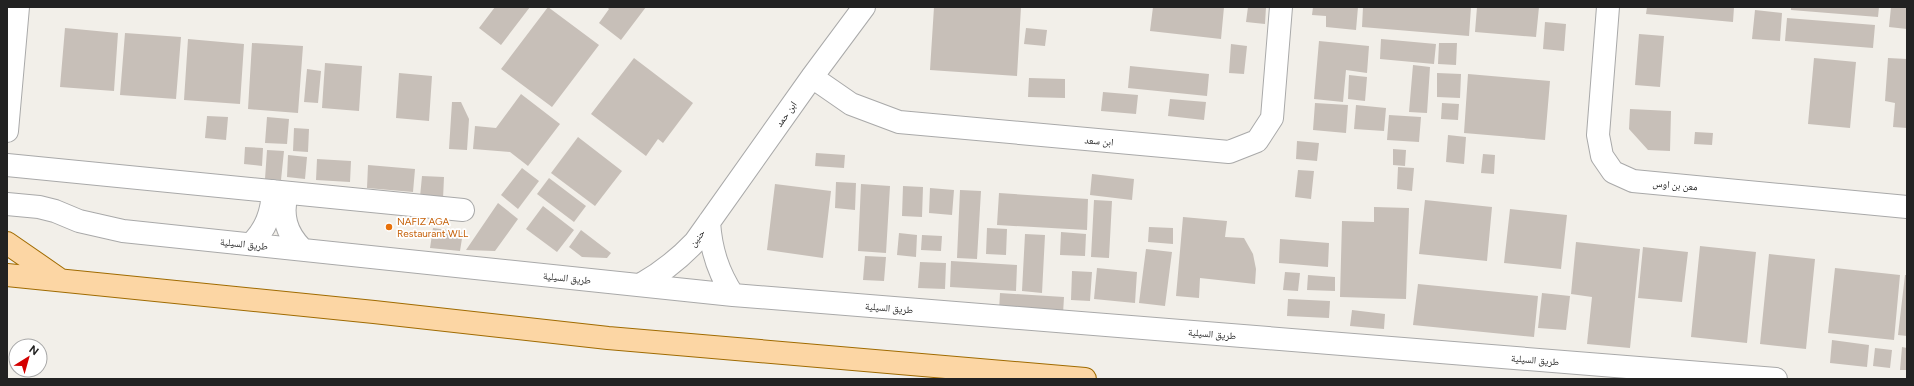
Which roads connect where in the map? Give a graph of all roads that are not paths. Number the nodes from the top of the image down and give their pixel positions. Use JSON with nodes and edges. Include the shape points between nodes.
{"nodes":[{"id":1,"x":18,"y":7,"type":"edge"},
{"id":2,"x":864,"y":7,"type":"edge"},
{"id":3,"x":1281,"y":7,"type":"edge"},
{"id":4,"x":1608,"y":7,"type":"edge"},
{"id":5,"x":812,"y":77,"type":"junction"},
{"id":6,"x":7,"y":131,"type":"edge"},
{"id":7,"x":7,"y":165,"type":"edge"},
{"id":8,"x":280,"y":192,"type":"junction"},
{"id":9,"x":7,"y":204,"type":"edge"},
{"id":10,"x":1907,"y":207,"type":"edge"},
{"id":11,"x":463,"y":210,"type":"dead end"},
{"id":12,"x":709,"y":222,"type":"junction"},
{"id":13,"x":7,"y":243,"type":"edge"},
{"id":14,"x":251,"y":244,"type":"junction"},
{"id":15,"x":302,"y":249,"type":"junction"},
{"id":16,"x":7,"y":275,"type":"edge"},
{"id":17,"x":60,"y":280,"type":"junction"},
{"id":18,"x":640,"y":286,"type":"junction"},
{"id":19,"x":733,"y":295,"type":"junction"},
{"id":20,"x":1085,"y":379,"type":"edge"},
{"id":21,"x":1776,"y":379,"type":"edge"}],
"edges":[{"from":1,"to":6,"type":"street"},
{"from":2,"to":5,"type":"street","name":"ابن حمد"},
{"from":3,"to":5,"type":"street","name":"ابن سعد","via":[[1272,118],[1256,141],[1228,152],[899,122],[851,104]]},
{"from":4,"to":10,"type":"street","name":"معن بن اوس","via":[[1598,135],[1602,156],[1613,172],[1633,181]]},
{"from":5,"to":12,"type":"street","name":"ابن حمد"},
{"from":7,"to":8,"type":"street"},
{"from":8,"to":11,"type":"street"},
{"from":8,"to":14,"type":"street","via":[[266,226]]},
{"from":8,"to":15,"type":"street","via":[[288,233]]},
{"from":9,"to":14,"type":"street","name":"طريق السيلية","via":[[39,207],[123,231]]},
{"from":12,"to":18,"type":"street","name":"حنين","via":[[679,259]]},
{"from":12,"to":19,"type":"street","name":"حنين","via":[[713,253]]},
{"from":13,"to":17,"type":"main road"},
{"from":14,"to":15,"type":"street","name":"طريق السيلية"},
{"from":15,"to":18,"type":"street","name":"طريق السيلية"},
{"from":16,"to":17,"type":"main road"},
{"from":17,"to":20,"type":"main road","via":[[608,338]]},
{"from":18,"to":19,"type":"street","name":"طريق السيلية"},
{"from":19,"to":21,"type":"street","name":"طريق السيلية"}]}
